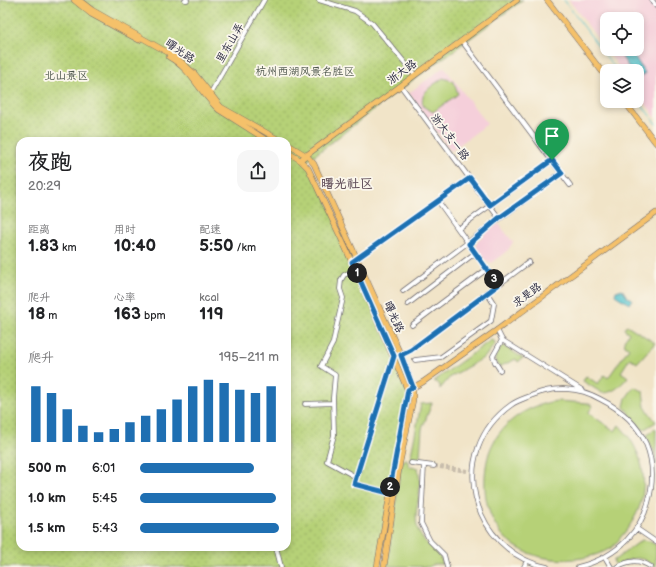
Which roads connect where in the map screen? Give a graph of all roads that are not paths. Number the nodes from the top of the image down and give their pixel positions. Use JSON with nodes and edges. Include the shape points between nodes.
{"nodes":[{"id":1,"x":74,"y":0,"type":"edge"},
{"id":2,"x":79,"y":0,"type":"edge"},
{"id":3,"x":264,"y":0,"type":"edge"},
{"id":4,"x":319,"y":0,"type":"edge"},
{"id":5,"x":517,"y":0,"type":"edge"},
{"id":6,"x":547,"y":0,"type":"edge"},
{"id":7,"x":652,"y":0,"type":"edge"},
{"id":8,"x":656,"y":6,"type":"edge"},
{"id":9,"x":462,"y":41,"type":"junction"},
{"id":10,"x":600,"y":69,"type":"edge"},
{"id":11,"x":415,"y":75,"type":"junction"},
{"id":12,"x":401,"y":86,"type":"junction"},
{"id":13,"x":210,"y":94,"type":"junction"},
{"id":14,"x":629,"y":108,"type":"edge"},
{"id":15,"x":262,"y":137,"type":"edge"},
{"id":16,"x":274,"y":137,"type":"edge"},
{"id":17,"x":656,"y":144,"type":"edge"},
{"id":18,"x":291,"y":146,"type":"edge"},
{"id":19,"x":291,"y":154,"type":"edge"},
{"id":20,"x":307,"y":156,"type":"junction"},
{"id":21,"x":300,"y":160,"type":"junction"},
{"id":22,"x":552,"y":160,"type":"junction"},
{"id":23,"x":562,"y":173,"type":"junction"},
{"id":24,"x":470,"y":178,"type":"junction"},
{"id":25,"x":570,"y":184,"type":"dead end"},
{"id":26,"x":438,"y":201,"type":"junction"},
{"id":27,"x":490,"y":205,"type":"junction"},
{"id":28,"x":656,"y":213,"type":"edge"},
{"id":29,"x":499,"y":218,"type":"junction"},
{"id":30,"x":458,"y":229,"type":"junction"},
{"id":31,"x":469,"y":244,"type":"junction"},
{"id":32,"x":475,"y":252,"type":"junction"},
{"id":33,"x":358,"y":260,"type":"junction"},
{"id":34,"x":352,"y":262,"type":"junction"},
{"id":35,"x":529,"y":262,"type":"dead end"},
{"id":36,"x":487,"y":269,"type":"junction"},
{"id":37,"x":355,"y":270,"type":"junction"},
{"id":38,"x":498,"y":285,"type":"junction"},
{"id":39,"x":403,"y":292,"type":"dead end"},
{"id":40,"x":487,"y":293,"type":"junction"},
{"id":41,"x":408,"y":304,"type":"dead end"},
{"id":42,"x":412,"y":325,"type":"dead end"},
{"id":43,"x":497,"y":330,"type":"junction"},
{"id":44,"x":502,"y":340,"type":"junction"},
{"id":45,"x":401,"y":355,"type":"junction"},
{"id":46,"x":394,"y":356,"type":"junction"},
{"id":47,"x":415,"y":360,"type":"dead end"},
{"id":48,"x":500,"y":370,"type":"dead end"},
{"id":49,"x":413,"y":387,"type":"junction"},
{"id":50,"x":408,"y":390,"type":"junction"},
{"id":51,"x":585,"y":392,"type":"junction"},
{"id":52,"x":333,"y":403,"type":"junction"},
{"id":53,"x":306,"y":404,"type":"dead end"},
{"id":54,"x":411,"y":463,"type":"dead end"},
{"id":55,"x":424,"y":464,"type":"junction"},
{"id":56,"x":434,"y":466,"type":"tunnel mouth"},
{"id":57,"x":467,"y":471,"type":"tunnel mouth"},
{"id":58,"x":473,"y":471,"type":"junction"},
{"id":59,"x":356,"y":477,"type":"junction"},
{"id":60,"x":389,"y":493,"type":"junction"},
{"id":61,"x":637,"y":529,"type":"junction"},
{"id":62,"x":656,"y":542,"type":"edge"},
{"id":63,"x":277,"y":551,"type":"edge"},
{"id":64,"x":606,"y":557,"type":"junction"},
{"id":65,"x":527,"y":561,"type":"junction"},
{"id":66,"x":281,"y":567,"type":"edge"},
{"id":67,"x":378,"y":567,"type":"edge"},
{"id":68,"x":384,"y":567,"type":"edge"},
{"id":69,"x":448,"y":567,"type":"edge"},
{"id":70,"x":524,"y":567,"type":"edge"},
{"id":71,"x":547,"y":567,"type":"edge"},
{"id":72,"x":578,"y":567,"type":"edge"},
{"id":73,"x":611,"y":567,"type":"edge"},
{"id":74,"x":617,"y":567,"type":"edge"},
{"id":75,"x":651,"y":567,"type":"edge"}],
"edges":[{"from":1,"to":15,"type":"main road","name":"曙光路","via":[[91,14],[172,58],[185,69],[212,104]]},
{"from":2,"to":13,"type":"main road","name":"曙光路","via":[[92,10],[176,57],[195,74]]},
{"from":3,"to":13,"type":"street","name":"里东山弄"},
{"from":4,"to":11,"type":"street","via":[[355,11],[372,23]]},
{"from":5,"to":9,"type":"main road","name":"浙大路"},
{"from":6,"to":10,"type":"main road"},
{"from":7,"to":8,"type":"street"},
{"from":9,"to":11,"type":"main road","name":"浙大路"},
{"from":9,"to":22,"type":"street"},
{"from":11,"to":12,"type":"main road","name":"浙大路"},
{"from":12,"to":20,"type":"main road","name":"浙大路"},
{"from":12,"to":24,"type":"street","name":"浙大支一路"},
{"from":13,"to":16,"type":"main road","name":"曙光路","via":[[221,107]]},
{"from":14,"to":17,"type":"main road"},
{"from":18,"to":20,"type":"main road","name":"曙光路"},
{"from":19,"to":21,"type":"main road","name":"曙光路"},
{"from":20,"to":21,"type":"main road","name":"浙大路"},
{"from":20,"to":33,"type":"main road","name":"曙光路","via":[[314,164]]},
{"from":21,"to":34,"type":"main road","name":"曙光路","via":[[308,168]]},
{"from":22,"to":23,"type":"street"},
{"from":22,"to":27,"type":"street"},
{"from":23,"to":25,"type":"street"},
{"from":23,"to":29,"type":"street"},
{"from":24,"to":26,"type":"street"},
{"from":24,"to":27,"type":"street","name":"浙大支一路"},
{"from":26,"to":30,"type":"street"},
{"from":26,"to":33,"type":"street"},
{"from":27,"to":29,"type":"street","name":"浙大支一路"},
{"from":27,"to":30,"type":"street"},
{"from":28,"to":43,"type":"main road","name":"求是路"},
{"from":29,"to":31,"type":"street"},
{"from":30,"to":31,"type":"street"},
{"from":31,"to":32,"type":"street"},
{"from":31,"to":39,"type":"street"},
{"from":32,"to":36,"type":"street"},
{"from":32,"to":41,"type":"street"},
{"from":33,"to":34,"type":"street"},
{"from":33,"to":45,"type":"main road","name":"曙光路"},
{"from":34,"to":37,"type":"main road","name":"曙光路"},
{"from":35,"to":38,"type":"street"},
{"from":36,"to":38,"type":"street"},
{"from":36,"to":42,"type":"street"},
{"from":37,"to":46,"type":"main road","name":"曙光路"},
{"from":37,"to":52,"type":"street","via":[[344,275],[341,280],[343,298],[333,343],[321,366],[335,376]]},
{"from":38,"to":40,"type":"street"},
{"from":40,"to":45,"type":"street"},
{"from":40,"to":47,"type":"street","via":[[494,304],[491,321],[440,357]]},
{"from":43,"to":44,"type":"street"},
{"from":43,"to":49,"type":"main road","name":"求是路"},
{"from":44,"to":48,"type":"street","via":[[494,352],[494,359]]},
{"from":44,"to":51,"type":"street"},
{"from":45,"to":49,"type":"main road","name":"曙光路"},
{"from":46,"to":50,"type":"main road","name":"曙光路"},
{"from":46,"to":59,"type":"street"},
{"from":49,"to":50,"type":"main road","name":"求是路"},
{"from":49,"to":68,"type":"main road","name":"曙光路","via":[[413,400],[400,462]]},
{"from":50,"to":60,"type":"main road"},
{"from":51,"to":58,"type":"street","via":[[561,388],[541,392],[511,405],[497,418],[486,434]]},
{"from":51,"to":61,"type":"street","via":[[627,416],[647,446],[652,480],[646,511]]},
{"from":52,"to":53,"type":"street"},
{"from":52,"to":59,"type":"street","via":[[334,435],[327,461]]},
{"from":54,"to":55,"type":"street"},
{"from":55,"to":56,"type":"street"},
{"from":55,"to":69,"type":"street","via":[[421,523],[430,541],[444,555]]},
{"from":57,"to":58,"type":"street"},
{"from":58,"to":65,"type":"street","via":[[474,494],[485,524],[504,547]]},
{"from":59,"to":60,"type":"street","via":[[354,484]]},
{"from":60,"to":67,"type":"main road"},
{"from":61,"to":62,"type":"street"},
{"from":61,"to":64,"type":"street","via":[[626,543]]},
{"from":63,"to":66,"type":"street"},
{"from":64,"to":72,"type":"street"},
{"from":64,"to":73,"type":"street"},
{"from":65,"to":70,"type":"street"},
{"from":65,"to":71,"type":"street"},
{"from":74,"to":75,"type":"street","via":[[634,561],[644,562]]}]}
